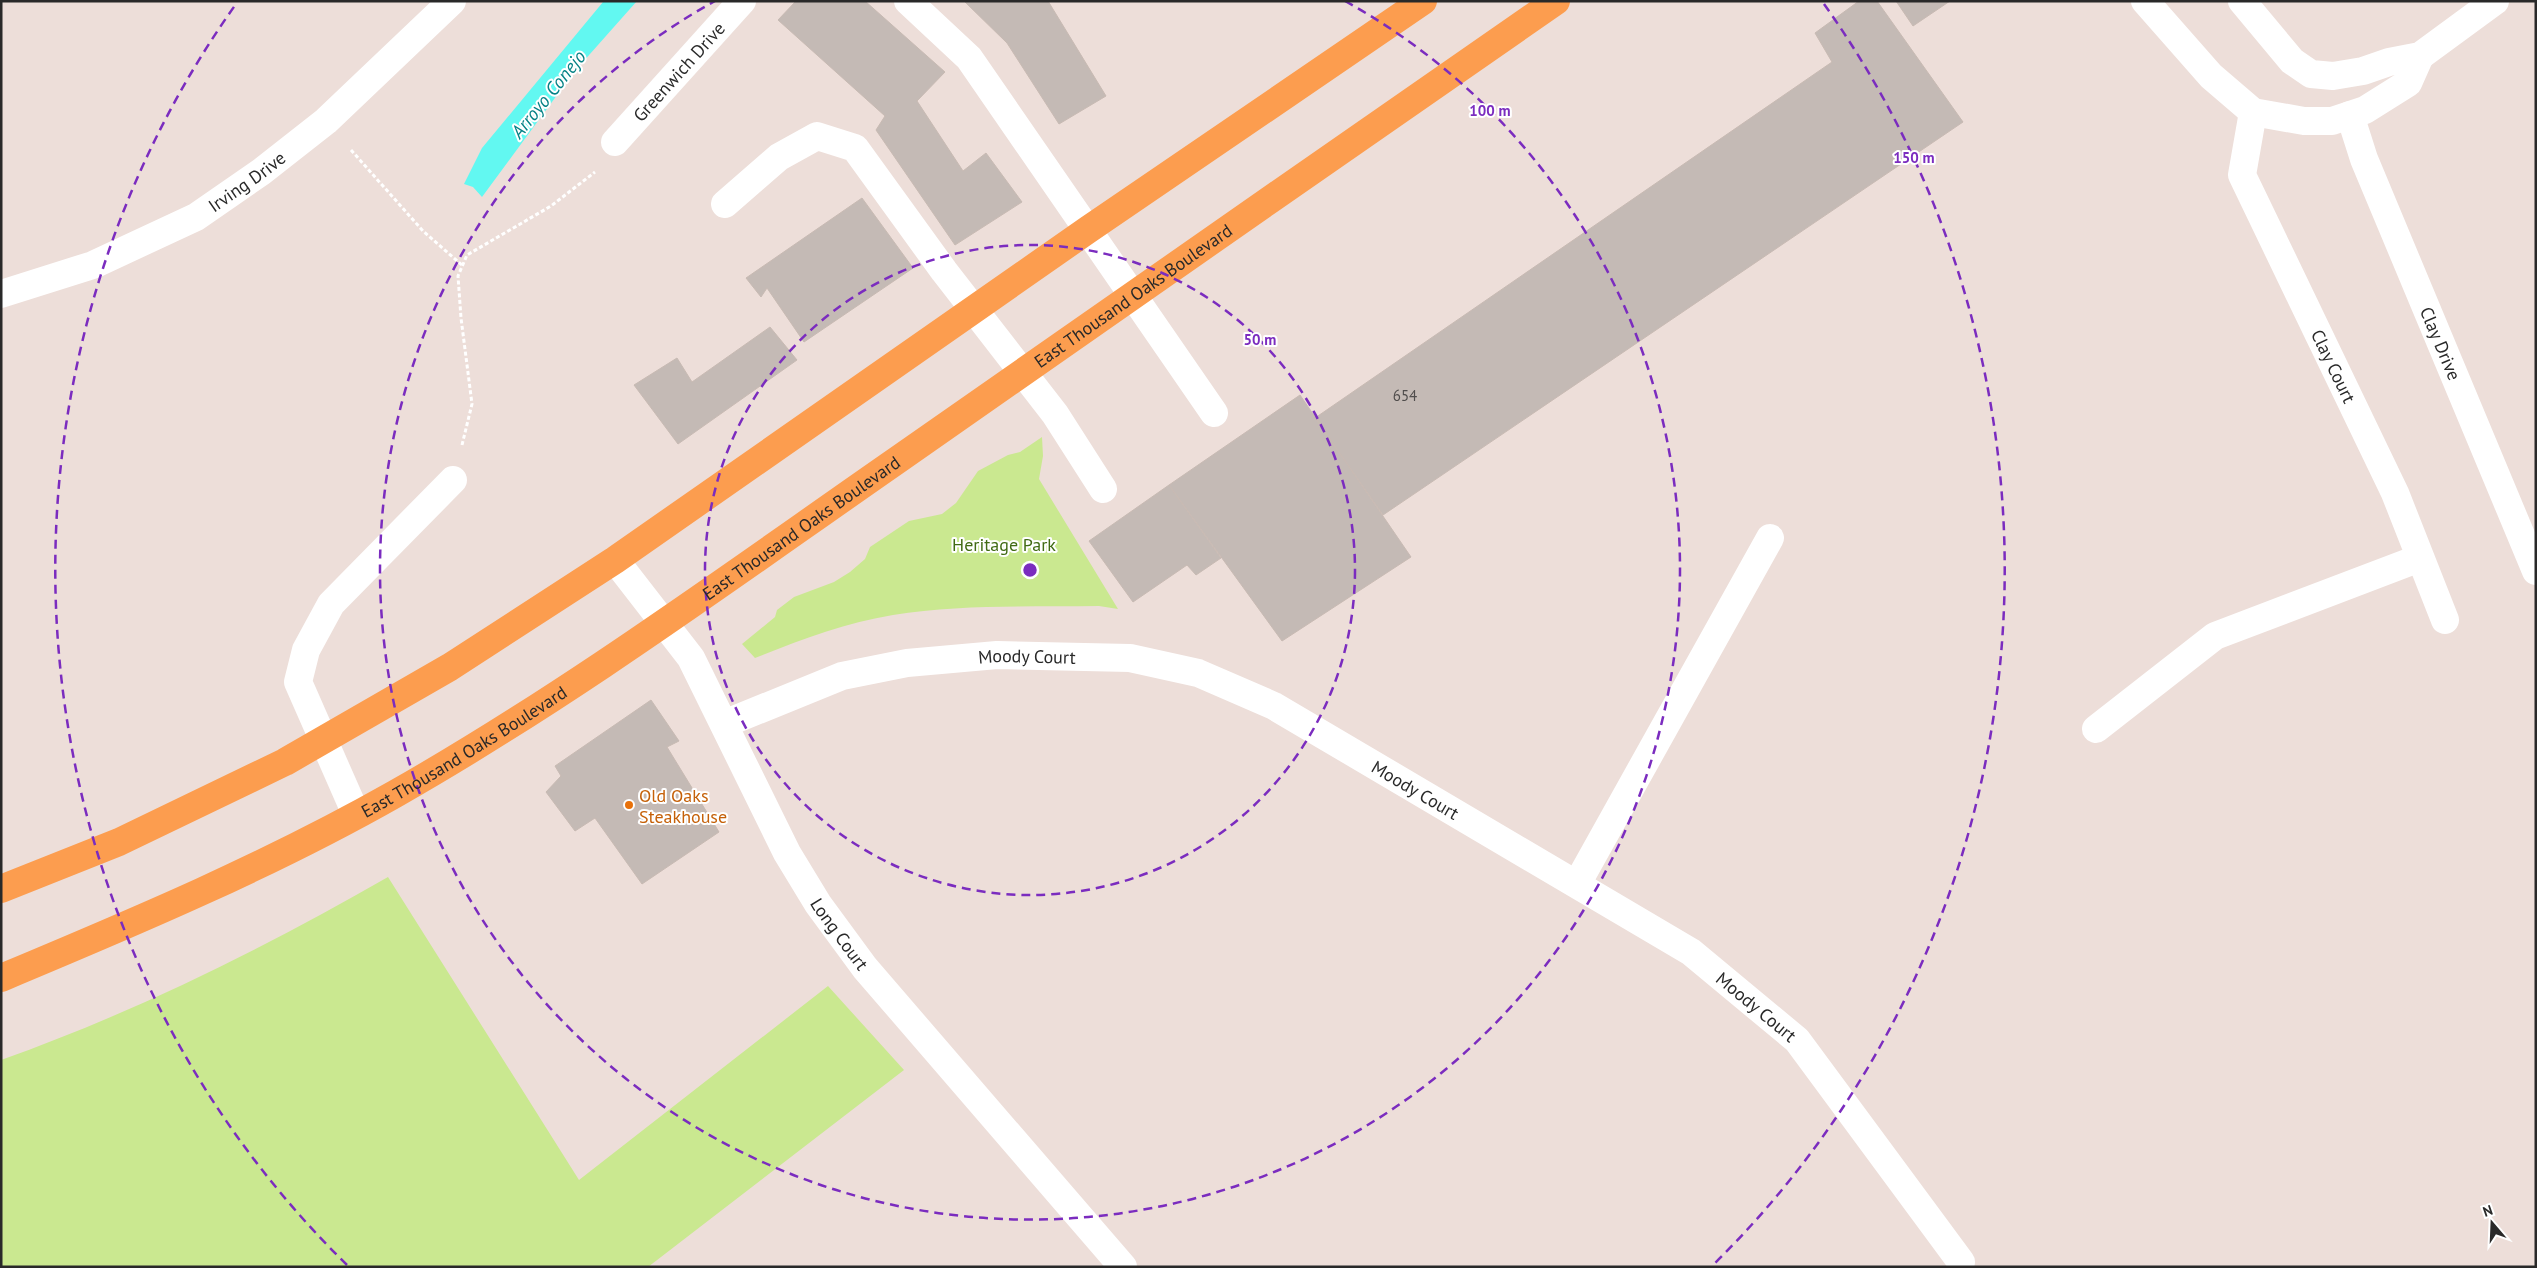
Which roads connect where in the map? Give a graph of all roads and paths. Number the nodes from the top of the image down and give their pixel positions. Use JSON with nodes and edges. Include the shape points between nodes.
{"nodes":[{"id":1,"x":452,"y":1,"type":"edge"},
{"id":2,"x":742,"y":1,"type":"edge"},
{"id":3,"x":908,"y":1,"type":"edge"},
{"id":4,"x":1423,"y":1,"type":"edge"},
{"id":5,"x":1556,"y":1,"type":"edge"},
{"id":6,"x":2145,"y":1,"type":"edge"},
{"id":7,"x":2242,"y":1,"type":"edge"},
{"id":8,"x":2495,"y":1,"type":"edge"},
{"id":9,"x":2420,"y":56,"type":"junction"},
{"id":10,"x":2253,"y":112,"type":"junction"},
{"id":11,"x":2350,"y":115,"type":"junction"},
{"id":12,"x":326,"y":121,"type":"junction"},
{"id":13,"x":614,"y":142,"type":"joint"},
{"id":14,"x":725,"y":204,"type":"dead end"},
{"id":15,"x":1089,"y":229,"type":"junction"},
{"id":16,"x":463,"y":266,"type":"junction"},
{"id":17,"x":1,"y":294,"type":"edge"},
{"id":18,"x":1132,"y":295,"type":"junction"},
{"id":19,"x":974,"y":309,"type":"junction"},
{"id":20,"x":1022,"y":372,"type":"junction"},
{"id":21,"x":1214,"y":413,"type":"dead end"},
{"id":22,"x":453,"y":480,"type":"joint"},
{"id":23,"x":1103,"y":489,"type":"dead end"},
{"id":24,"x":1770,"y":538,"type":"dead end"},
{"id":25,"x":2420,"y":558,"type":"junction"},
{"id":26,"x":615,"y":560,"type":"junction"},
{"id":27,"x":2536,"y":571,"type":"edge"},
{"id":28,"x":2445,"y":620,"type":"dead end"},
{"id":29,"x":663,"y":623,"type":"junction"},
{"id":30,"x":724,"y":724,"type":"junction"},
{"id":31,"x":2096,"y":729,"type":"dead end"},
{"id":32,"x":322,"y":741,"type":"junction"},
{"id":33,"x":356,"y":814,"type":"junction"},
{"id":34,"x":1577,"y":884,"type":"junction"},
{"id":35,"x":1,"y":889,"type":"edge"},
{"id":36,"x":1,"y":978,"type":"edge"},
{"id":37,"x":1961,"y":1262,"type":"dead end"},
{"id":38,"x":1123,"y":1267,"type":"edge"}],
"edges":[{"from":1,"to":12,"type":"street","name":"Irving Drive"},
{"from":2,"to":13,"type":"street","name":"Greenwich Drive"},
{"from":3,"to":15,"type":"street","via":[[969,58]]},
{"from":4,"to":15,"type":"main road"},
{"from":5,"to":18,"type":"main road","name":"East Thousand Oaks Boulevard"},
{"from":6,"to":10,"type":"street","via":[[2211,76]]},
{"from":7,"to":9,"type":"street","via":[[2292,62],[2311,74],[2334,76]]},
{"from":8,"to":9,"type":"street"},
{"from":9,"to":11,"type":"street","via":[[2408,83],[2366,110]]},
{"from":10,"to":11,"type":"street","via":[[2304,121],[2332,121]]},
{"from":10,"to":25,"type":"street","name":"Clay Court","via":[[2242,175],[2395,493]]},
{"from":11,"to":27,"type":"street","name":"Clay Drive","via":[[2368,168]]},
{"from":12,"to":16,"type":"path","via":[[423,231]]},
{"from":12,"to":17,"type":"street","name":"Irving Drive","via":[[196,217],[93,265]]},
{"from":13,"to":16,"type":"path","via":[[593,175],[551,206],[467,255]]},
{"from":14,"to":19,"type":"street","via":[[779,157],[817,136],[855,148]]},
{"from":15,"to":18,"type":"street"},
{"from":15,"to":19,"type":"main road"},
{"from":16,"to":22,"type":"path","via":[[458,276],[460,318],[472,404]]},
{"from":18,"to":20,"type":"main road","name":"East Thousand Oaks Boulevard"},
{"from":18,"to":21,"type":"street"},
{"from":19,"to":20,"type":"street"},
{"from":19,"to":26,"type":"main road"},
{"from":20,"to":23,"type":"street","via":[[1055,414]]},
{"from":20,"to":29,"type":"main road","name":"East Thousand Oaks Boulevard"},
{"from":22,"to":32,"type":"street","via":[[331,604],[306,650],[298,682]]},
{"from":24,"to":34,"type":"street"},
{"from":25,"to":28,"type":"street","name":"Clay Court"},
{"from":25,"to":31,"type":"street","via":[[2215,636]]},
{"from":26,"to":29,"type":"street","name":"Long Court"},
{"from":26,"to":32,"type":"main road","via":[[450,667]]},
{"from":29,"to":30,"type":"street","name":"Long Court","via":[[691,658]]},
{"from":29,"to":33,"type":"main road","name":"East Thousand Oaks Boulevard","via":[[500,731]]},
{"from":30,"to":34,"type":"street","name":"Moody Court","via":[[842,676],[907,662],[997,655],[1130,658],[1198,673],[1274,706]]},
{"from":30,"to":38,"type":"street","name":"Long Court","via":[[787,853],[865,968]]},
{"from":32,"to":33,"type":"street"},
{"from":32,"to":35,"type":"main road","via":[[119,842]]},
{"from":33,"to":36,"type":"main road","name":"East Thousand Oaks Boulevard","via":[[266,861]]},
{"from":34,"to":37,"type":"street","name":"Moody Court","via":[[1691,952],[1797,1040]]}]}
